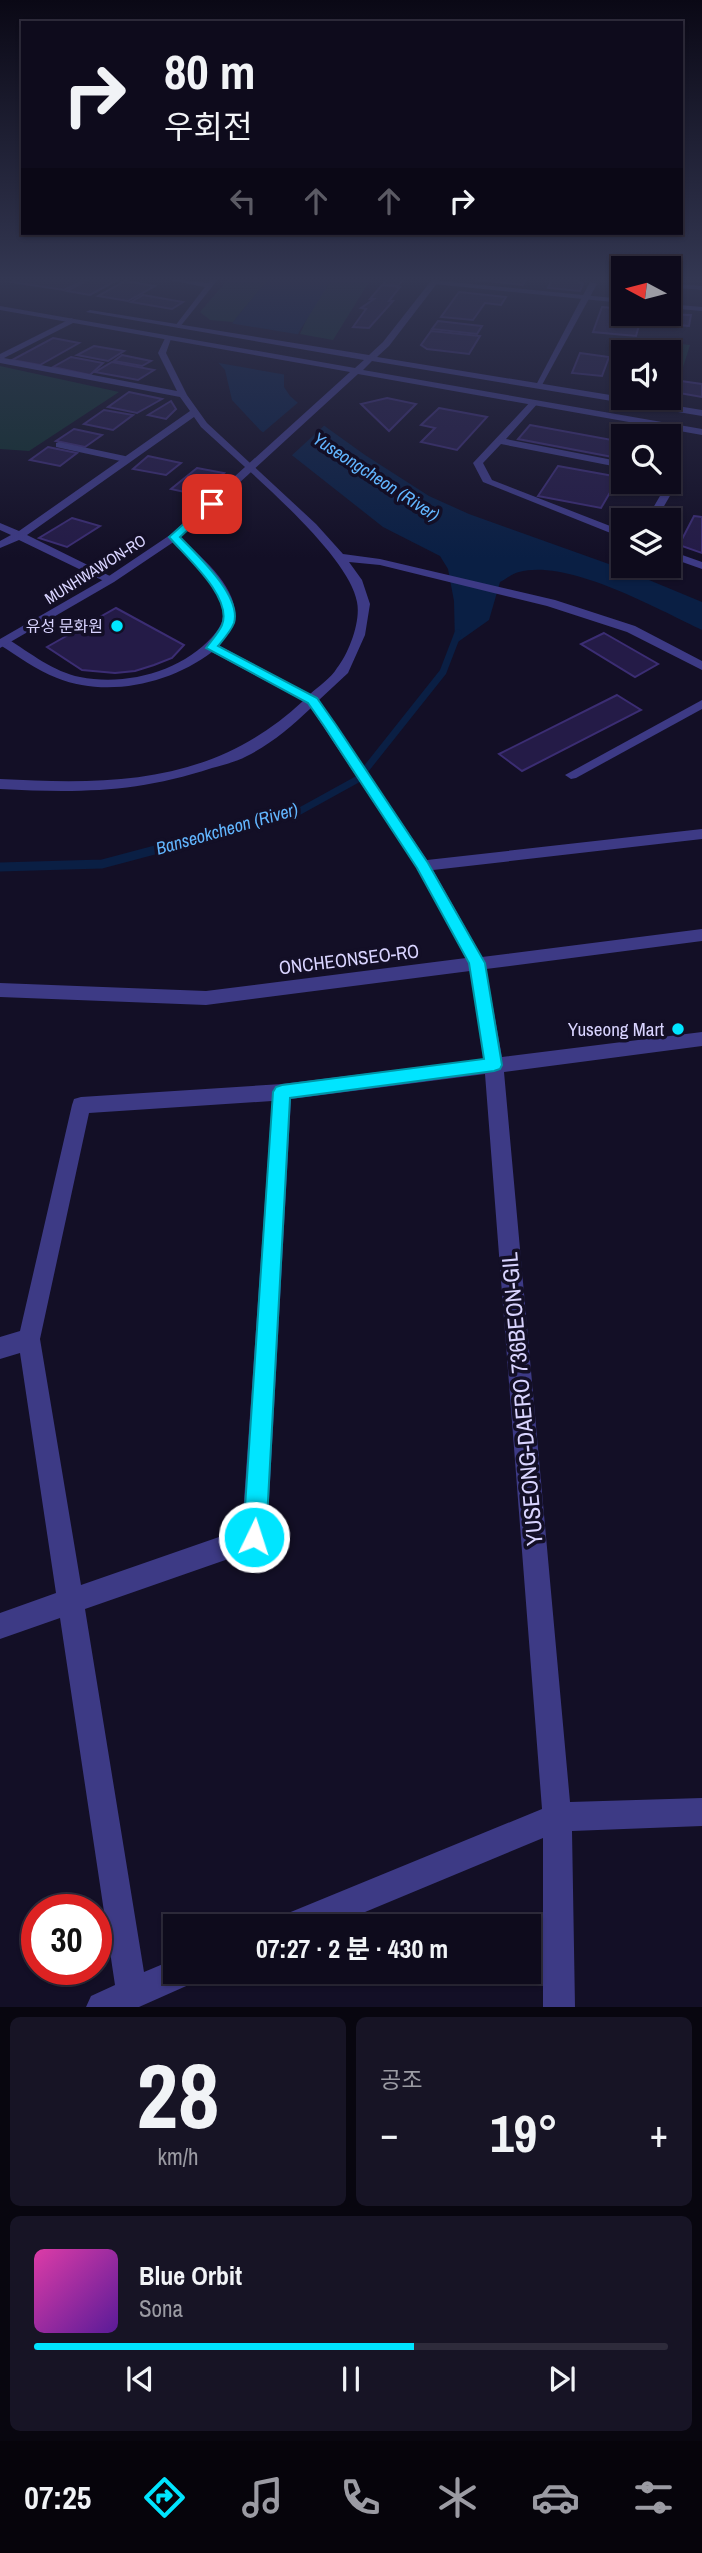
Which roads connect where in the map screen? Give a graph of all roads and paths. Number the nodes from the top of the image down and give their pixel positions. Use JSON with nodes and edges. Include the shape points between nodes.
{"nodes":[{"id":1,"x":359,"y":370,"type":"edge"},
{"id":2,"x":59,"y":371,"type":"edge"},
{"id":3,"x":171,"y":371,"type":"edge"},
{"id":4,"x":363,"y":371,"type":"edge"},
{"id":5,"x":443,"y":371,"type":"edge"},
{"id":6,"x":546,"y":371,"type":"edge"},
{"id":7,"x":538,"y":386,"type":"junction"},
{"id":8,"x":183,"y":395,"type":"junction"},
{"id":9,"x":535,"y":402,"type":"junction"},
{"id":10,"x":195,"y":412,"type":"junction"},
{"id":11,"x":702,"y":413,"type":"edge"},
{"id":12,"x":702,"y":432,"type":"edge"},
{"id":13,"x":498,"y":440,"type":"junction"},
{"id":14,"x":59,"y":445,"type":"dead end"},
{"id":15,"x":125,"y":459,"type":"junction"},
{"id":16,"x":611,"y":463,"type":"edge"},
{"id":17,"x":249,"y":470,"type":"junction"},
{"id":18,"x":0,"y":526,"type":"edge"},
{"id":19,"x":611,"y":530,"type":"edge"},
{"id":20,"x":20,"y":535,"type":"junction"},
{"id":21,"x":174,"y":537,"type":"junction"},
{"id":22,"x":0,"y":545,"type":"edge"},
{"id":23,"x":340,"y":556,"type":"junction"},
{"id":24,"x":681,"y":558,"type":"edge"},
{"id":25,"x":702,"y":566,"type":"edge"},
{"id":26,"x":110,"y":580,"type":"junction"},
{"id":27,"x":2,"y":643,"type":"edge"},
{"id":28,"x":212,"y":648,"type":"junction"},
{"id":29,"x":702,"y":666,"type":"edge"},
{"id":30,"x":313,"y":701,"type":"junction"},
{"id":31,"x":702,"y":704,"type":"edge"},
{"id":32,"x":571,"y":775,"type":"dead end"},
{"id":33,"x":0,"y":784,"type":"edge"},
{"id":34,"x":702,"y":834,"type":"edge"},
{"id":35,"x":423,"y":866,"type":"junction"},
{"id":36,"x":702,"y":934,"type":"edge"},
{"id":37,"x":477,"y":963,"type":"junction"},
{"id":38,"x":0,"y":990,"type":"edge"},
{"id":39,"x":702,"y":1039,"type":"edge"},
{"id":40,"x":494,"y":1065,"type":"junction"},
{"id":41,"x":282,"y":1092,"type":"junction"},
{"id":42,"x":29,"y":1339,"type":"junction"},
{"id":43,"x":0,"y":1348,"type":"edge"},
{"id":44,"x":69,"y":1601,"type":"junction"},
{"id":45,"x":0,"y":1626,"type":"edge"},
{"id":46,"x":702,"y":1812,"type":"edge"},
{"id":47,"x":557,"y":1817,"type":"junction"},
{"id":48,"x":323,"y":1914,"type":"edge"},
{"id":49,"x":163,"y":1980,"type":"edge"},
{"id":50,"x":132,"y":1993,"type":"junction"},
{"id":51,"x":102,"y":2007,"type":"edge"},
{"id":52,"x":559,"y":2007,"type":"edge"}],
"edges":[{"from":1,"to":17,"type":"street","name":"MUNHWAWON-RO"},
{"from":2,"to":8,"type":"street"},
{"from":3,"to":8,"type":"street"},
{"from":4,"to":9,"type":"street"},
{"from":5,"to":7,"type":"street"},
{"from":6,"to":7,"type":"street"},
{"from":7,"to":11,"type":"street"},
{"from":8,"to":10,"type":"street"},
{"from":9,"to":12,"type":"street"},
{"from":9,"to":13,"type":"street"},
{"from":10,"to":15,"type":"street"},
{"from":10,"to":17,"type":"street"},
{"from":13,"to":16,"type":"street"},
{"from":13,"to":19,"type":"street","via":[[478,463],[488,482]]},
{"from":14,"to":15,"type":"lane"},
{"from":15,"to":20,"type":"street"},
{"from":17,"to":21,"type":"street","name":"MUNHWAWON-RO"},
{"from":17,"to":23,"type":"street"},
{"from":18,"to":20,"type":"street"},
{"from":20,"to":22,"type":"street"},
{"from":20,"to":26,"type":"street"},
{"from":21,"to":26,"type":"street","name":"MUNHWAWON-RO"},
{"from":21,"to":28,"type":"street","via":[[213,579],[229,612],[228,625]]},
{"from":23,"to":29,"type":"street","via":[[551,603],[631,629]]},
{"from":23,"to":30,"type":"street","via":[[356,580],[364,604],[359,635],[343,670]]},
{"from":24,"to":25,"type":"street"},
{"from":26,"to":27,"type":"street","name":"MUNHWAWON-RO"},
{"from":27,"to":28,"type":"street","via":[[57,674],[80,681],[117,682],[170,672]]},
{"from":28,"to":30,"type":"street"},
{"from":30,"to":33,"type":"street","via":[[242,754],[186,772],[75,788]]},
{"from":30,"to":35,"type":"street","name":"YUSEONG-DAERO 736BEON-GIL"},
{"from":31,"to":32,"type":"lane"},
{"from":34,"to":35,"type":"street"},
{"from":35,"to":37,"type":"street","name":"YUSEONG-DAERO 736BEON-GIL"},
{"from":36,"to":37,"type":"street","name":"ONCHEONSEO-RO"},
{"from":37,"to":38,"type":"street","name":"ONCHEONSEO-RO","via":[[206,998]]},
{"from":37,"to":40,"type":"street","name":"YUSEONG-DAERO 736BEON-GIL"},
{"from":39,"to":40,"type":"street"},
{"from":40,"to":41,"type":"street"},
{"from":40,"to":47,"type":"street","name":"YUSEONG-DAERO 736BEON-GIL"},
{"from":41,"to":42,"type":"street","via":[[81,1105]]},
{"from":41,"to":44,"type":"street","via":[[254,1537]]},
{"from":42,"to":43,"type":"street"},
{"from":42,"to":44,"type":"street"},
{"from":44,"to":45,"type":"street"},
{"from":44,"to":50,"type":"street"},
{"from":46,"to":47,"type":"street"},
{"from":47,"to":48,"type":"street"},
{"from":47,"to":52,"type":"street","name":"YUSEONG-DAERO 736BEON-GIL"},
{"from":49,"to":50,"type":"street"},
{"from":50,"to":51,"type":"street"}]}
